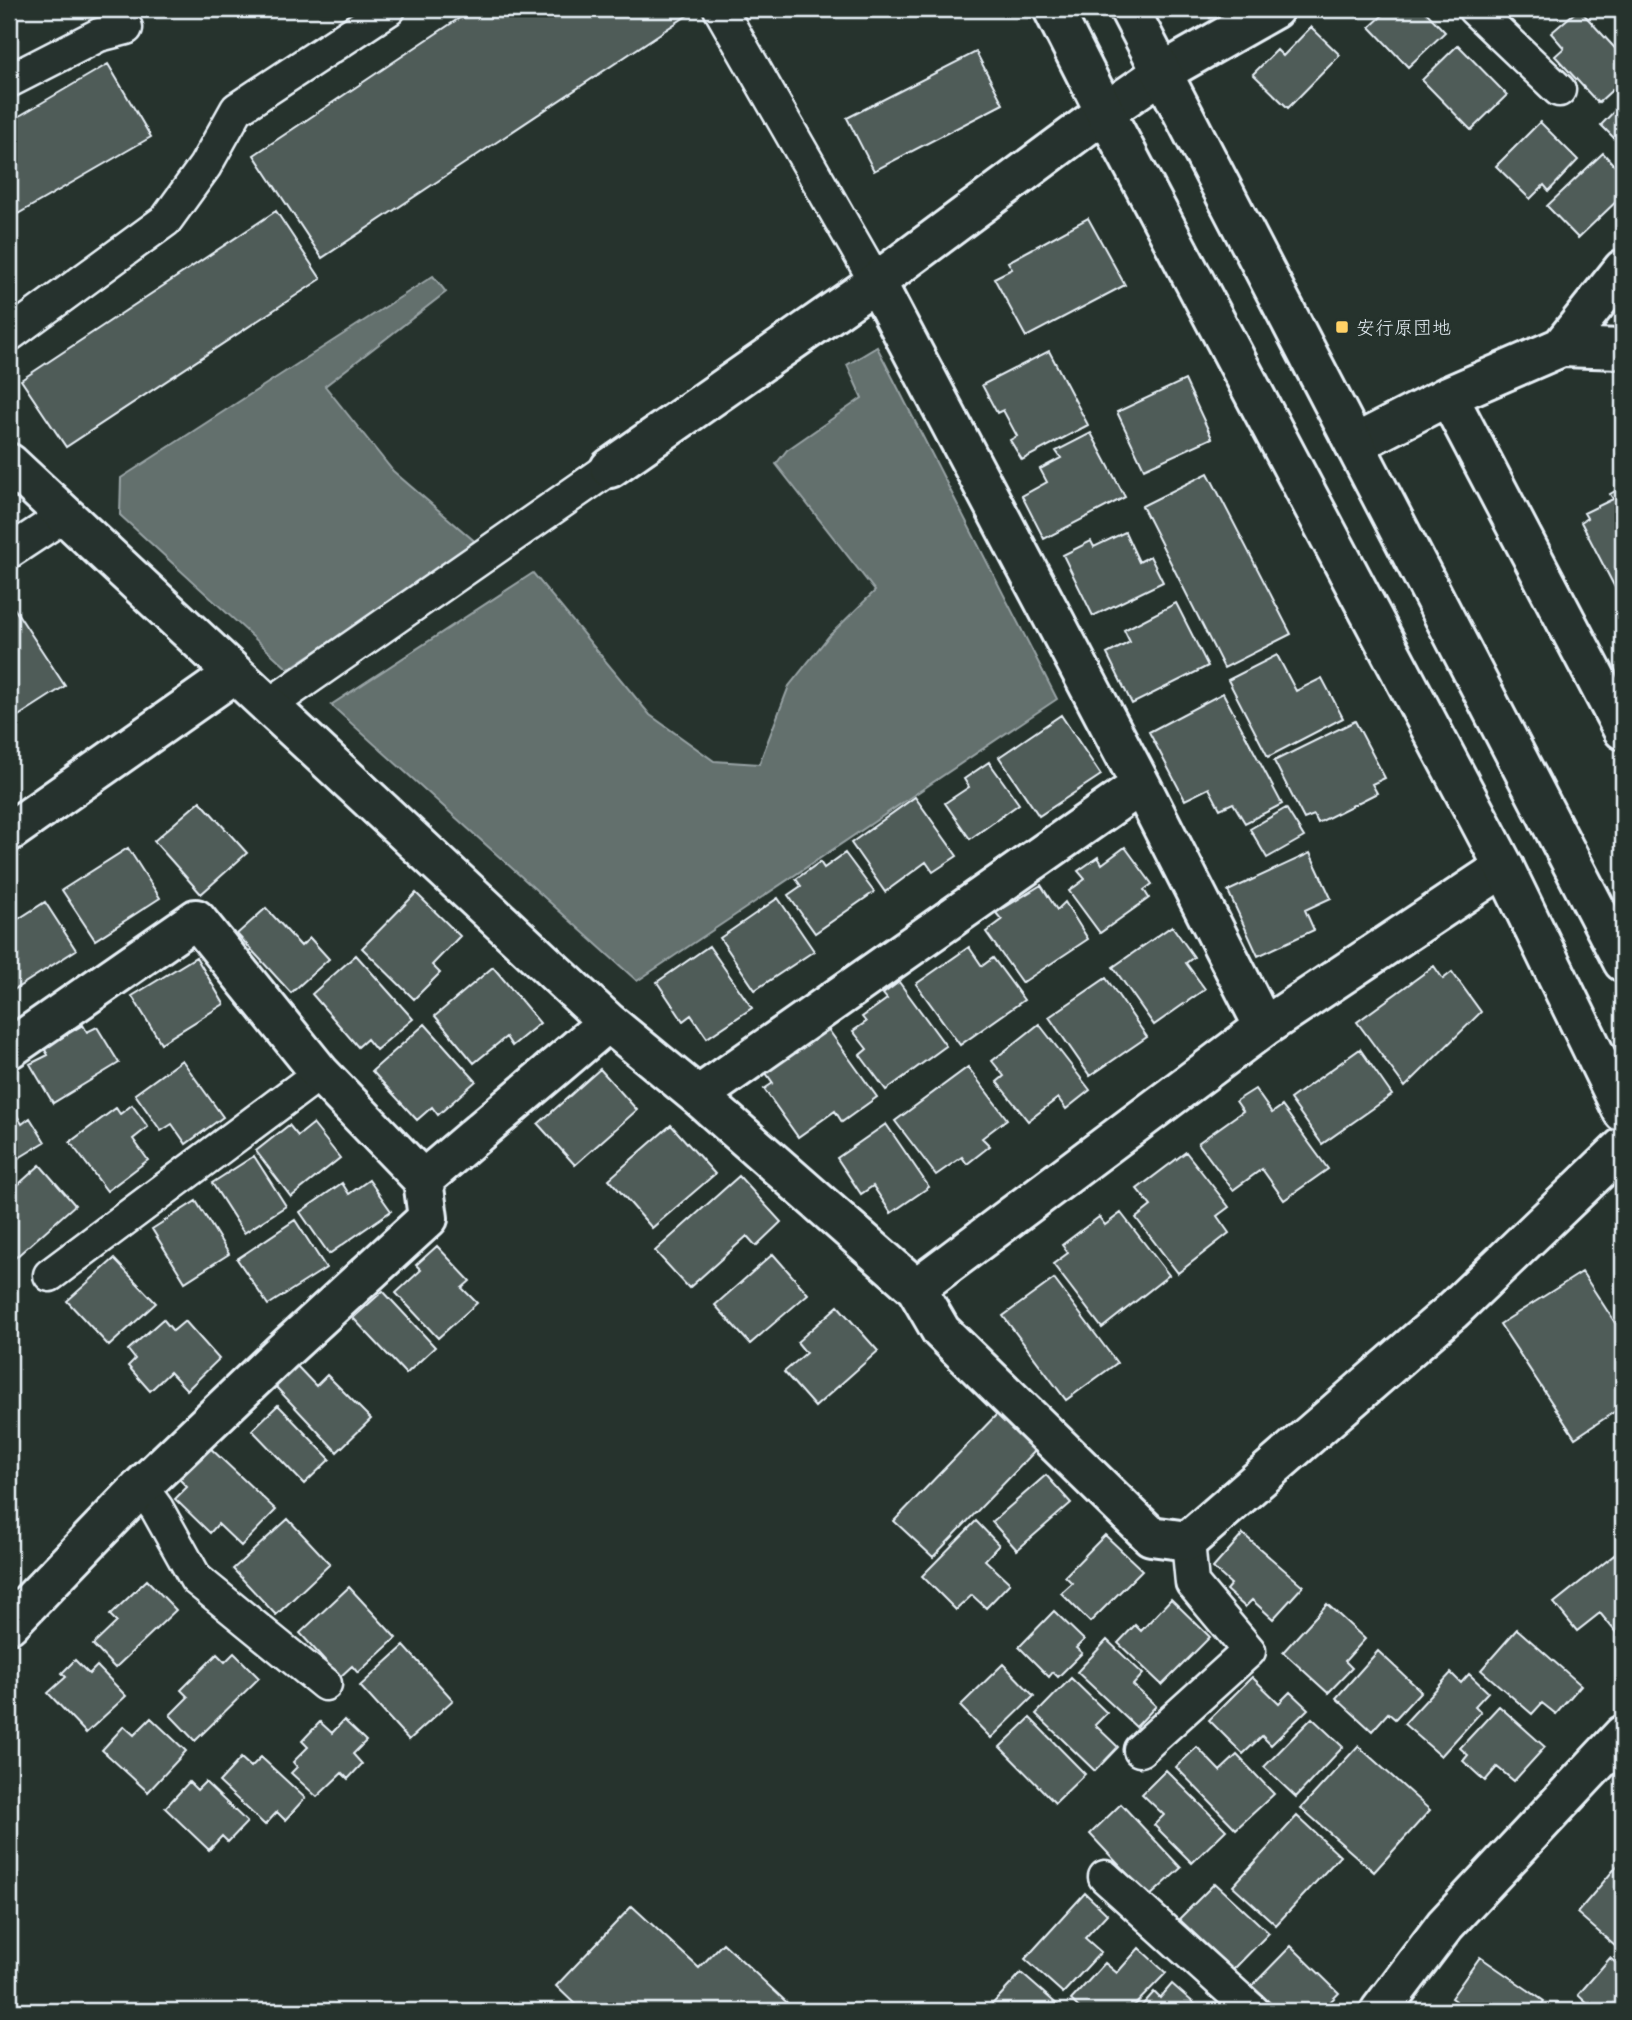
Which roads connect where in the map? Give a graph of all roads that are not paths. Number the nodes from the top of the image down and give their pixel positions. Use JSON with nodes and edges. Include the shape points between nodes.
{"nodes":[{"id":1,"x":389,"y":9,"type":"edge"},
{"id":2,"x":720,"y":9,"type":"edge"},
{"id":3,"x":1053,"y":9,"type":"edge"},
{"id":4,"x":1129,"y":9,"type":"edge"},
{"id":5,"x":1274,"y":9,"type":"edge"},
{"id":6,"x":1474,"y":9,"type":"edge"},
{"id":7,"x":126,"y":28,"type":"dead end"},
{"id":8,"x":1163,"y":72,"type":"junction"},
{"id":9,"x":9,"y":80,"type":"edge"},
{"id":10,"x":1559,"y":90,"type":"dead end"},
{"id":11,"x":1105,"y":112,"type":"junction"},
{"id":12,"x":1623,"y":270,"type":"edge"},
{"id":13,"x":876,"y":282,"type":"junction"},
{"id":14,"x":9,"y":335,"type":"edge"},
{"id":15,"x":1561,"y":347,"type":"junction"},
{"id":16,"x":1623,"y":349,"type":"edge"},
{"id":17,"x":1448,"y":396,"type":"junction"},
{"id":18,"x":1355,"y":444,"type":"junction"},
{"id":19,"x":9,"y":463,"type":"edge"},
{"id":20,"x":610,"y":468,"type":"joint"},
{"id":21,"x":65,"y":516,"type":"junction"},
{"id":22,"x":9,"y":552,"type":"edge"},
{"id":23,"x":234,"y":674,"type":"junction"},
{"id":24,"x":268,"y":706,"type":"junction"},
{"id":25,"x":1623,"y":730,"type":"edge"},
{"id":26,"x":1141,"y":785,"type":"junction"},
{"id":27,"x":9,"y":832,"type":"edge"},
{"id":28,"x":1504,"y":867,"type":"junction"},
{"id":29,"x":1623,"y":962,"type":"edge"},
{"id":30,"x":608,"y":1022,"type":"junction"},
{"id":31,"x":1264,"y":1027,"type":"junction"},
{"id":32,"x":9,"y":1049,"type":"edge"},
{"id":33,"x":320,"y":1073,"type":"junction"},
{"id":34,"x":698,"y":1096,"type":"junction"},
{"id":35,"x":1623,"y":1112,"type":"edge"},
{"id":36,"x":1623,"y":1147,"type":"edge"},
{"id":37,"x":423,"y":1180,"type":"junction"},
{"id":38,"x":50,"y":1275,"type":"dead end"},
{"id":39,"x":916,"y":1289,"type":"junction"},
{"id":40,"x":141,"y":1488,"type":"junction"},
{"id":41,"x":1188,"y":1541,"type":"junction"},
{"id":42,"x":9,"y":1625,"type":"edge"},
{"id":43,"x":325,"y":1684,"type":"dead end"},
{"id":44,"x":1623,"y":1735,"type":"edge"},
{"id":45,"x":1140,"y":1750,"type":"dead end"},
{"id":46,"x":1105,"y":1877,"type":"dead end"},
{"id":47,"x":1253,"y":2011,"type":"edge"},
{"id":48,"x":1380,"y":2011,"type":"edge"}],
"edges":[{"from":1,"to":14,"type":"lane","via":[[230,100],[205,166],[166,220]]},
{"from":2,"to":13,"type":"lane"},
{"from":3,"to":11,"type":"street"},
{"from":4,"to":8,"type":"street"},
{"from":5,"to":8,"type":"street"},
{"from":6,"to":10,"type":"lane"},
{"from":7,"to":9,"type":"lane","via":[[99,35]]},
{"from":8,"to":11,"type":"street"},
{"from":8,"to":18,"type":"street"},
{"from":11,"to":13,"type":"street"},
{"from":11,"to":28,"type":"street"},
{"from":12,"to":15,"type":"street"},
{"from":13,"to":20,"type":"street"},
{"from":13,"to":26,"type":"street"},
{"from":15,"to":16,"type":"street"},
{"from":15,"to":17,"type":"street"},
{"from":17,"to":18,"type":"street"},
{"from":17,"to":25,"type":"street"},
{"from":18,"to":29,"type":"street"},
{"from":19,"to":21,"type":"street"},
{"from":20,"to":24,"type":"lane"},
{"from":21,"to":22,"type":"lane"},
{"from":21,"to":23,"type":"street"},
{"from":23,"to":24,"type":"street"},
{"from":23,"to":27,"type":"street"},
{"from":24,"to":30,"type":"street"},
{"from":26,"to":31,"type":"street"},
{"from":26,"to":34,"type":"street"},
{"from":28,"to":31,"type":"street"},
{"from":28,"to":35,"type":"street"},
{"from":30,"to":34,"type":"street"},
{"from":30,"to":37,"type":"street"},
{"from":31,"to":39,"type":"street"},
{"from":32,"to":33,"type":"street","via":[[196,919]]},
{"from":33,"to":37,"type":"street"},
{"from":33,"to":38,"type":"lane"},
{"from":34,"to":39,"type":"street"},
{"from":36,"to":41,"type":"street","via":[[1451,1312]]},
{"from":37,"to":40,"type":"street","via":[[428,1218]]},
{"from":39,"to":41,"type":"street","via":[[941,1331],[1151,1536]]},
{"from":40,"to":42,"type":"street"},
{"from":40,"to":43,"type":"lane","via":[[196,1579]]},
{"from":41,"to":45,"type":"lane","via":[[1192,1583],[1249,1651]]},
{"from":44,"to":48,"type":"street","via":[[1445,1925]]},
{"from":46,"to":47,"type":"lane"}]}
